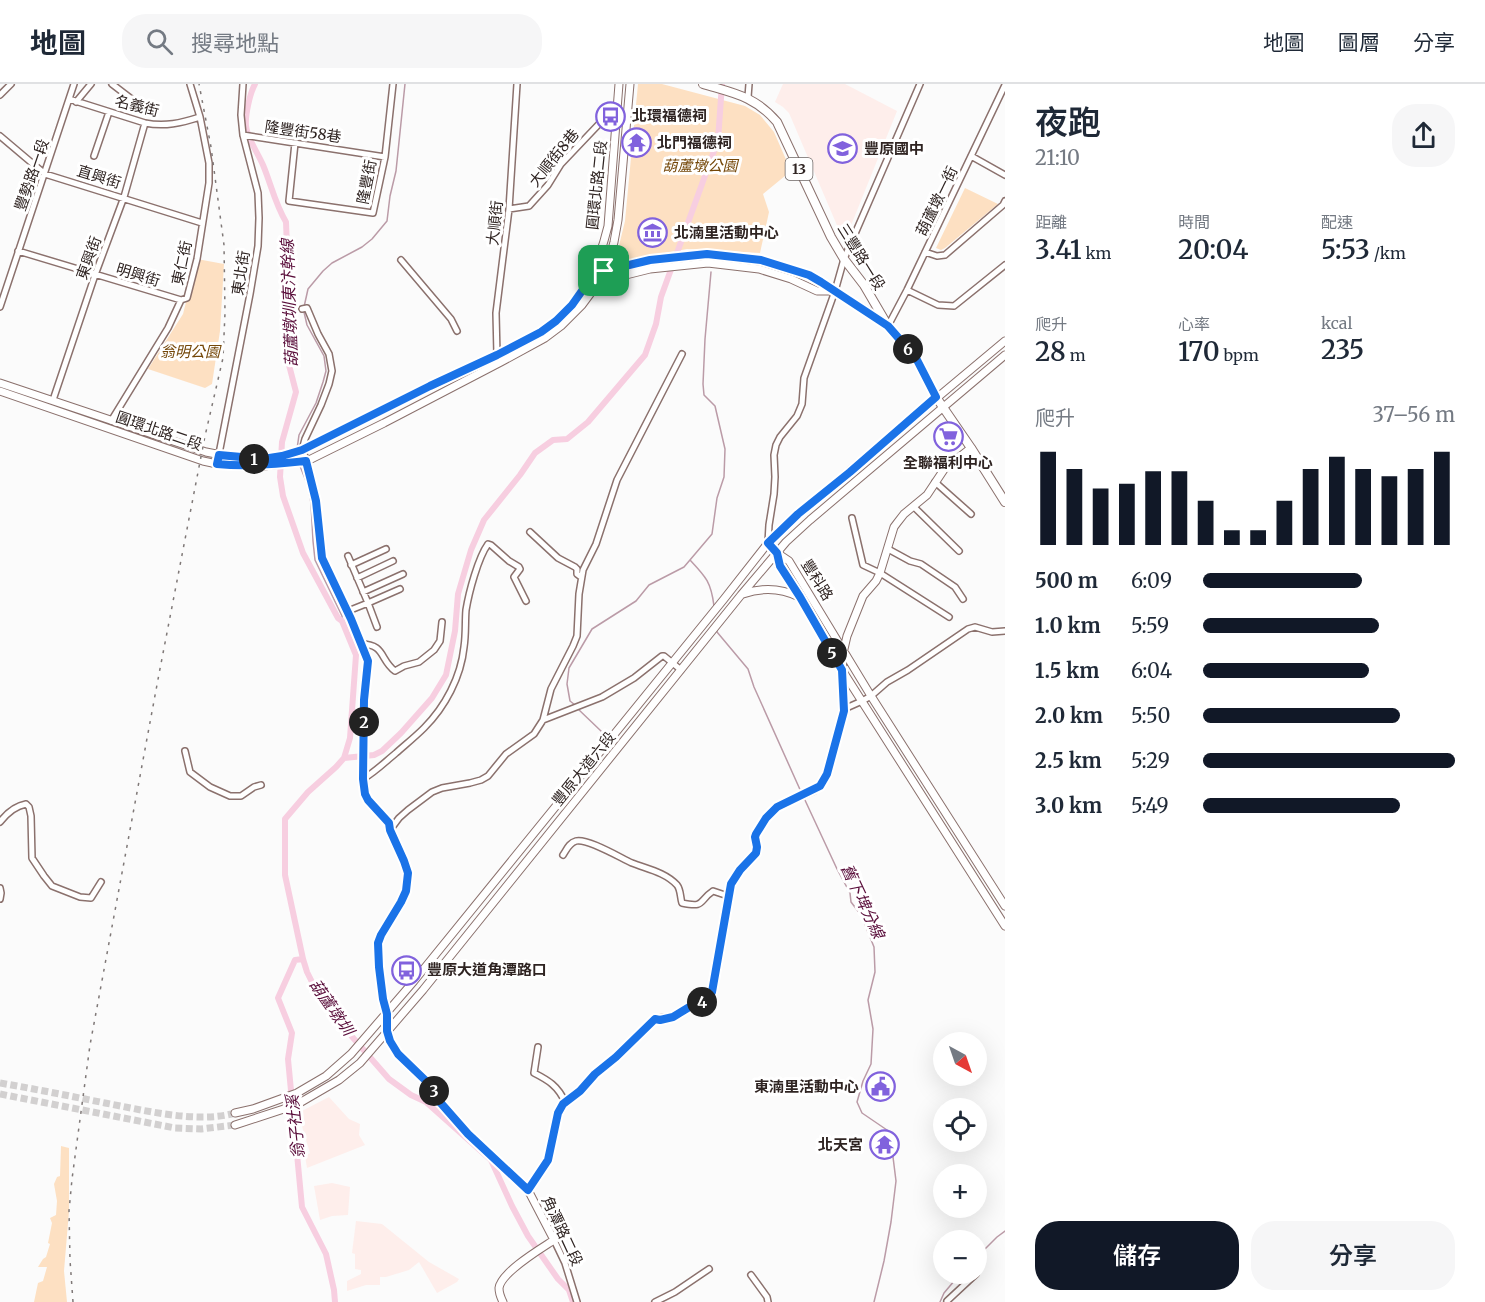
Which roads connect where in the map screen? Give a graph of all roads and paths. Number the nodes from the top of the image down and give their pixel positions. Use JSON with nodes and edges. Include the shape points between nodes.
{"nodes":[{"id":1,"x":11,"y":84,"type":"edge"},
{"id":2,"x":74,"y":84,"type":"edge"},
{"id":3,"x":91,"y":84,"type":"edge"},
{"id":4,"x":112,"y":84,"type":"edge"},
{"id":5,"x":190,"y":84,"type":"edge"},
{"id":6,"x":243,"y":84,"type":"edge"},
{"id":7,"x":393,"y":84,"type":"edge"},
{"id":8,"x":517,"y":84,"type":"edge"},
{"id":9,"x":619,"y":84,"type":"edge"},
{"id":10,"x":630,"y":84,"type":"edge"},
{"id":11,"x":703,"y":84,"type":"edge"},
{"id":12,"x":749,"y":84,"type":"edge"},
{"id":13,"x":920,"y":84,"type":"edge"},
{"id":14,"x":1005,"y":85,"type":"edge"},
{"id":15,"x":0,"y":95,"type":"edge"},
{"id":16,"x":748,"y":98,"type":"junction"},
{"id":17,"x":72,"y":100,"type":"junction"},
{"id":18,"x":142,"y":107,"type":"dead end"},
{"id":19,"x":109,"y":112,"type":"junction"},
{"id":20,"x":200,"y":117,"type":"junction"},
{"id":21,"x":145,"y":123,"type":"junction"},
{"id":22,"x":616,"y":126,"type":"junction"},
{"id":23,"x":0,"y":136,"type":"edge"},
{"id":24,"x":245,"y":136,"type":"junction"},
{"id":25,"x":295,"y":143,"type":"junction"},
{"id":26,"x":93,"y":156,"type":"dead end"},
{"id":27,"x":971,"y":156,"type":"junction"},
{"id":28,"x":385,"y":157,"type":"junction"},
{"id":29,"x":45,"y":174,"type":"junction"},
{"id":30,"x":1005,"y":175,"type":"edge"},
{"id":31,"x":124,"y":197,"type":"junction"},
{"id":32,"x":1005,"y":201,"type":"edge"},
{"id":33,"x":509,"y":209,"type":"junction"},
{"id":34,"x":202,"y":223,"type":"junction"},
{"id":35,"x":18,"y":252,"type":"junction"},
{"id":36,"x":925,"y":252,"type":"junction"},
{"id":37,"x":844,"y":259,"type":"junction"},
{"id":38,"x":401,"y":260,"type":"dead end"},
{"id":39,"x":761,"y":260,"type":"junction"},
{"id":40,"x":1005,"y":265,"type":"edge"},
{"id":41,"x":759,"y":269,"type":"junction"},
{"id":42,"x":594,"y":271,"type":"junction"},
{"id":43,"x":604,"y":271,"type":"junction"},
{"id":44,"x":95,"y":275,"type":"junction"},
{"id":45,"x":588,"y":282,"type":"junction"},
{"id":46,"x":599,"y":282,"type":"junction"},
{"id":47,"x":907,"y":290,"type":"junction"},
{"id":48,"x":835,"y":291,"type":"junction"},
{"id":49,"x":181,"y":300,"type":"junction"},
{"id":50,"x":0,"y":307,"type":"edge"},
{"id":51,"x":304,"y":308,"type":"dead end"},
{"id":52,"x":888,"y":326,"type":"junction"},
{"id":53,"x":457,"y":331,"type":"dead end"},
{"id":54,"x":1005,"y":341,"type":"edge"},
{"id":55,"x":682,"y":354,"type":"dead end"},
{"id":56,"x":497,"y":355,"type":"junction"},
{"id":57,"x":1005,"y":355,"type":"edge"},
{"id":58,"x":501,"y":362,"type":"junction"},
{"id":59,"x":0,"y":383,"type":"edge"},
{"id":60,"x":0,"y":391,"type":"edge"},
{"id":61,"x":936,"y":397,"type":"junction"},
{"id":62,"x":53,"y":400,"type":"junction"},
{"id":63,"x":944,"y":408,"type":"junction"},
{"id":64,"x":111,"y":420,"type":"junction"},
{"id":65,"x":107,"y":427,"type":"junction"},
{"id":66,"x":971,"y":448,"type":"junction"},
{"id":67,"x":302,"y":450,"type":"junction"},
{"id":68,"x":219,"y":455,"type":"junction"},
{"id":69,"x":306,"y":461,"type":"junction"},
{"id":70,"x":263,"y":462,"type":"junction"},
{"id":71,"x":217,"y":464,"type":"junction"},
{"id":72,"x":935,"y":482,"type":"junction"},
{"id":73,"x":1005,"y":502,"type":"edge"},
{"id":74,"x":914,"y":507,"type":"junction"},
{"id":75,"x":971,"y":514,"type":"dead end"},
{"id":76,"x":852,"y":518,"type":"dead end"},
{"id":77,"x":530,"y":532,"type":"dead end"},
{"id":78,"x":768,"y":543,"type":"junction"},
{"id":79,"x":386,"y":549,"type":"dead end"},
{"id":80,"x":888,"y":549,"type":"junction"},
{"id":81,"x":959,"y":551,"type":"dead end"},
{"id":82,"x":777,"y":553,"type":"junction"},
{"id":83,"x":348,"y":556,"type":"dead end"},
{"id":84,"x":393,"y":561,"type":"dead end"},
{"id":85,"x":351,"y":565,"type":"junction"},
{"id":86,"x":880,"y":573,"type":"junction"},
{"id":87,"x":403,"y":574,"type":"dead end"},
{"id":88,"x":581,"y":577,"type":"junction"},
{"id":89,"x":357,"y":578,"type":"junction"},
{"id":90,"x":400,"y":589,"type":"dead end"},
{"id":91,"x":363,"y":592,"type":"junction"},
{"id":92,"x":741,"y":595,"type":"junction"},
{"id":93,"x":800,"y":597,"type":"junction"},
{"id":94,"x":963,"y":599,"type":"dead end"},
{"id":95,"x":526,"y":601,"type":"dead end"},
{"id":96,"x":368,"y":603,"type":"junction"},
{"id":97,"x":348,"y":611,"type":"junction"},
{"id":98,"x":949,"y":617,"type":"dead end"},
{"id":99,"x":442,"y":622,"type":"dead end"},
{"id":100,"x":377,"y":627,"type":"dead end"},
{"id":101,"x":1005,"y":631,"type":"edge"},
{"id":102,"x":361,"y":644,"type":"junction"},
{"id":103,"x":844,"y":649,"type":"junction"},
{"id":104,"x":672,"y":663,"type":"junction"},
{"id":105,"x":681,"y":670,"type":"junction"},
{"id":106,"x":842,"y":670,"type":"junction"},
{"id":107,"x":871,"y":696,"type":"junction"},
{"id":108,"x":862,"y":701,"type":"junction"},
{"id":109,"x":844,"y":709,"type":"junction"},
{"id":110,"x":543,"y":720,"type":"junction"},
{"id":111,"x":185,"y":751,"type":"dead end"},
{"id":112,"x":363,"y":777,"type":"junction"},
{"id":113,"x":261,"y":785,"type":"dead end"},
{"id":114,"x":0,"y":822,"type":"edge"},
{"id":115,"x":390,"y":830,"type":"junction"},
{"id":116,"x":563,"y":855,"type":"dead end"},
{"id":117,"x":101,"y":882,"type":"dead end"},
{"id":118,"x":0,"y":888,"type":"edge"},
{"id":119,"x":728,"y":896,"type":"junction"},
{"id":120,"x":0,"y":899,"type":"edge"},
{"id":121,"x":1005,"y":906,"type":"edge"},
{"id":122,"x":1005,"y":926,"type":"edge"},
{"id":123,"x":387,"y":1014,"type":"junction"},
{"id":124,"x":387,"y":1031,"type":"junction"},
{"id":125,"x":538,"y":1047,"type":"dead end"},
{"id":126,"x":565,"y":1102,"type":"junction"},
{"id":127,"x":235,"y":1113,"type":"tunnel mouth"},
{"id":128,"x":236,"y":1125,"type":"tunnel mouth"},
{"id":129,"x":528,"y":1190,"type":"junction"},
{"id":130,"x":555,"y":1240,"type":"junction"},
{"id":131,"x":709,"y":1269,"type":"dead end"},
{"id":132,"x":751,"y":1275,"type":"dead end"},
{"id":133,"x":965,"y":1284,"type":"edge"},
{"id":134,"x":947,"y":1301,"type":"edge"},
{"id":135,"x":503,"y":1302,"type":"edge"},
{"id":136,"x":577,"y":1302,"type":"edge"},
{"id":137,"x":655,"y":1302,"type":"edge"},
{"id":138,"x":768,"y":1302,"type":"edge"}],
"edges":[{"from":1,"to":15,"type":"street"},
{"from":2,"to":17,"type":"street","name":"豐勢路一段"},
{"from":3,"to":17,"type":"street"},
{"from":4,"to":18,"type":"street"},
{"from":5,"to":20,"type":"street","name":"東仁街"},
{"from":6,"to":24,"type":"street","name":"東北街","via":[[241,115]]},
{"from":7,"to":28,"type":"street","name":"隆豐街"},
{"from":8,"to":33,"type":"street","name":"大順街"},
{"from":9,"to":22,"type":"street","name":"圓環北路二段"},
{"from":10,"to":43,"type":"street","name":"圓環北路二段","via":[[618,220]]},
{"from":11,"to":16,"type":"main road","name":"三豐路一段","number":"13"},
{"from":12,"to":16,"type":"street"},
{"from":13,"to":37,"type":"street"},
{"from":14,"to":27,"type":"street","name":"葫蘆墩一街"},
{"from":16,"to":37,"type":"main road","name":"三豐路一段","number":"13","via":[[777,122]]},
{"from":17,"to":19,"type":"street","name":"名義街"},
{"from":17,"to":29,"type":"street","name":"豐勢路一段"},
{"from":19,"to":21,"type":"street","name":"名義街"},
{"from":19,"to":26,"type":"street"},
{"from":20,"to":21,"type":"street","name":"名義街","via":[[180,124]]},
{"from":20,"to":34,"type":"street","name":"東仁街","via":[[209,183]]},
{"from":21,"to":31,"type":"street","name":"東興街"},
{"from":22,"to":33,"type":"street","name":"大順街8巷","via":[[599,124],[529,206]]},
{"from":22,"to":42,"type":"street","name":"圓環北路二段","via":[[608,226]]},
{"from":23,"to":29,"type":"street","name":"直興街"},
{"from":24,"to":25,"type":"street","name":"隆豐街58巷"},
{"from":24,"to":68,"type":"street","name":"東北街","via":[[258,192],[258,246]]},
{"from":25,"to":28,"type":"street","name":"隆豐街58巷"},
{"from":25,"to":28,"type":"street","name":"隆豐街","via":[[289,201],[374,213]]},
{"from":27,"to":30,"type":"street"},
{"from":27,"to":36,"type":"street","name":"葫蘆墩一街"},
{"from":29,"to":31,"type":"street","name":"直興街"},
{"from":29,"to":35,"type":"street","name":"豐勢路一段"},
{"from":31,"to":34,"type":"street","name":"直興街"},
{"from":31,"to":44,"type":"street","name":"東興街"},
{"from":32,"to":36,"type":"street","via":[[945,255]]},
{"from":33,"to":56,"type":"street","name":"大順街","via":[[496,314]]},
{"from":34,"to":49,"type":"street","name":"東仁街","via":[[187,297]]},
{"from":35,"to":44,"type":"street","name":"明興街"},
{"from":35,"to":50,"type":"street","name":"豐勢路一段"},
{"from":36,"to":47,"type":"street","name":"葫蘆墩一街"},
{"from":37,"to":48,"type":"street"},
{"from":37,"to":52,"type":"main road","name":"三豐路一段","number":"13"},
{"from":38,"to":53,"type":"street"},
{"from":39,"to":41,"type":"street"},
{"from":39,"to":43,"type":"street","via":[[707,254],[650,260]]},
{"from":39,"to":48,"type":"street","via":[[809,275]]},
{"from":40,"to":47,"type":"street","via":[[954,306],[938,305]]},
{"from":41,"to":46,"type":"street","via":[[708,263],[650,269]]},
{"from":41,"to":48,"type":"street","via":[[817,291]]},
{"from":42,"to":43,"type":"street"},
{"from":42,"to":45,"type":"street","name":"圓環北路二段"},
{"from":43,"to":46,"type":"street","name":"圓環北路二段"},
{"from":44,"to":49,"type":"street","name":"明興街"},
{"from":44,"to":62,"type":"street","name":"東興街"},
{"from":45,"to":46,"type":"street"},
{"from":45,"to":56,"type":"street","name":"圓環北路二段","via":[[556,321]]},
{"from":46,"to":58,"type":"street","name":"圓環北路二段","via":[[561,326]]},
{"from":47,"to":52,"type":"street","name":"葫蘆墩一街"},
{"from":48,"to":52,"type":"street"},
{"from":48,"to":78,"type":"street","via":[[804,378],[802,404],[776,445]]},
{"from":49,"to":64,"type":"street","name":"東仁街"},
{"from":51,"to":67,"type":"street","via":[[329,354],[332,371]]},
{"from":52,"to":61,"type":"main road","name":"三豐路一段","number":"13","via":[[916,358]]},
{"from":54,"to":61,"type":"street","name":"豐原大道六段"},
{"from":55,"to":88,"type":"street","via":[[617,480]]},
{"from":56,"to":58,"type":"street","name":"大順街"},
{"from":56,"to":67,"type":"street","name":"圓環北路二段"},
{"from":57,"to":63,"type":"street","name":"豐原大道六段"},
{"from":58,"to":69,"type":"street","name":"圓環北路二段"},
{"from":59,"to":62,"type":"street","name":"圓環北路二段"},
{"from":60,"to":65,"type":"street","name":"圓環北路二段"},
{"from":61,"to":63,"type":"main road","name":"三豐路一段","number":"13"},
{"from":61,"to":78,"type":"street","name":"豐原大道六段"},
{"from":62,"to":64,"type":"street","name":"圓環北路二段"},
{"from":63,"to":66,"type":"main road","number":"13"},
{"from":63,"to":82,"type":"street","name":"豐原大道六段","via":[[810,520]]},
{"from":64,"to":65,"type":"street","name":"東仁街"},
{"from":64,"to":68,"type":"street","name":"圓環北路二段"},
{"from":65,"to":71,"type":"street","name":"圓環北路二段"},
{"from":66,"to":72,"type":"street","via":[[945,468]]},
{"from":66,"to":73,"type":"main road","number":"13"},
{"from":67,"to":69,"type":"street"},
{"from":67,"to":70,"type":"street","name":"圓環北路二段"},
{"from":68,"to":70,"type":"street","name":"圓環北路二段"},
{"from":68,"to":71,"type":"street","name":"東北街"},
{"from":69,"to":70,"type":"street","name":"圓環北路二段"},
{"from":69,"to":97,"type":"street","via":[[316,501],[322,558]]},
{"from":70,"to":71,"type":"street","name":"圓環北路二段","via":[[243,466]]},
{"from":72,"to":74,"type":"street"},
{"from":72,"to":75,"type":"street"},
{"from":74,"to":80,"type":"street","via":[[894,527]]},
{"from":74,"to":81,"type":"street"},
{"from":76,"to":86,"type":"street","via":[[863,565]]},
{"from":77,"to":88,"type":"street","via":[[558,558],[576,567]]},
{"from":78,"to":82,"type":"street"},
{"from":78,"to":104,"type":"street","name":"豐原大道六段"},
{"from":79,"to":85,"type":"street"},
{"from":80,"to":86,"type":"street"},
{"from":80,"to":94,"type":"street","via":[[955,586]]},
{"from":82,"to":92,"type":"street","name":"豐原大道六段"},
{"from":82,"to":93,"type":"street","name":"豐科路","via":[[780,566]]},
{"from":82,"to":103,"type":"street","name":"豐科路","via":[[789,561]]},
{"from":83,"to":85,"type":"street"},
{"from":84,"to":89,"type":"street"},
{"from":85,"to":89,"type":"street"},
{"from":86,"to":98,"type":"street"},
{"from":86,"to":103,"type":"street","via":[[863,596]]},
{"from":87,"to":91,"type":"street"},
{"from":88,"to":110,"type":"street","via":[[577,636],[550,689]]},
{"from":89,"to":91,"type":"street"},
{"from":90,"to":96,"type":"street"},
{"from":91,"to":96,"type":"street"},
{"from":92,"to":93,"type":"street","via":[[772,589]]},
{"from":92,"to":105,"type":"street","name":"豐原大道六段"},
{"from":93,"to":106,"type":"street","name":"豐科路"},
{"from":95,"to":112,"type":"street","via":[[514,577],[519,567],[488,544],[468,600],[464,648],[452,689],[423,729],[373,773]]},
{"from":96,"to":97,"type":"street"},
{"from":96,"to":100,"type":"street"},
{"from":97,"to":102,"type":"street"},
{"from":99,"to":102,"type":"street","via":[[440,641],[434,650],[419,662],[395,671],[374,646]]},
{"from":101,"to":107,"type":"street","via":[[968,628]]},
{"from":102,"to":112,"type":"street","via":[[368,661]]},
{"from":103,"to":106,"type":"street"},
{"from":103,"to":107,"type":"street","name":"豐科路"},
{"from":104,"to":105,"type":"street"},
{"from":104,"to":110,"type":"street","via":[[662,656],[602,697]]},
{"from":104,"to":123,"type":"street","name":"豐原大道六段"},
{"from":105,"to":124,"type":"street","name":"豐原大道六段"},
{"from":106,"to":108,"type":"street","name":"豐科路"},
{"from":106,"to":109,"type":"street"},
{"from":107,"to":108,"type":"street"},
{"from":107,"to":121,"type":"street","name":"豐科路"},
{"from":108,"to":109,"type":"street"},
{"from":108,"to":122,"type":"street","name":"豐科路"},
{"from":109,"to":119,"type":"street","via":[[825,779],[813,791],[771,812],[756,834],[756,853],[734,878]]},
{"from":110,"to":115,"type":"street","via":[[534,734],[506,754],[488,776],[432,792]]},
{"from":111,"to":113,"type":"street","via":[[190,772],[230,796],[241,796]]},
{"from":112,"to":115,"type":"street","name":"角潭路二段","via":[[368,800],[389,823]]},
{"from":114,"to":117,"type":"street","via":[[26,804],[31,816],[32,858],[52,886],[91,898]]},
{"from":115,"to":123,"type":"street","name":"角潭路二段","via":[[408,879],[401,902],[378,943]]},
{"from":116,"to":119,"type":"street","via":[[572,843],[582,841],[668,879],[680,890],[682,903],[695,906],[713,891]]},
{"from":118,"to":120,"type":"street"},
{"from":119,"to":126,"type":"street","via":[[709,998],[673,1017],[655,1019]]},
{"from":123,"to":124,"type":"street","name":"角潭路二段"},
{"from":123,"to":127,"type":"street","name":"豐原大道六段","via":[[326,1076],[297,1093]]},
{"from":124,"to":128,"type":"street","name":"豐原大道六段","via":[[339,1080],[296,1105]]},
{"from":124,"to":129,"type":"street","name":"角潭路二段","via":[[394,1049],[433,1088],[439,1101]]},
{"from":125,"to":126,"type":"street","via":[[534,1073],[556,1086]]},
{"from":126,"to":129,"type":"street","via":[[558,1113],[548,1160]]},
{"from":129,"to":130,"type":"street","name":"角潭路二段"},
{"from":130,"to":135,"type":"street","via":[[507,1275],[499,1290]]},
{"from":130,"to":136,"type":"street","name":"角潭路二段"},
{"from":131,"to":137,"type":"street"},
{"from":132,"to":138,"type":"street"},
{"from":133,"to":134,"type":"street"}]}
